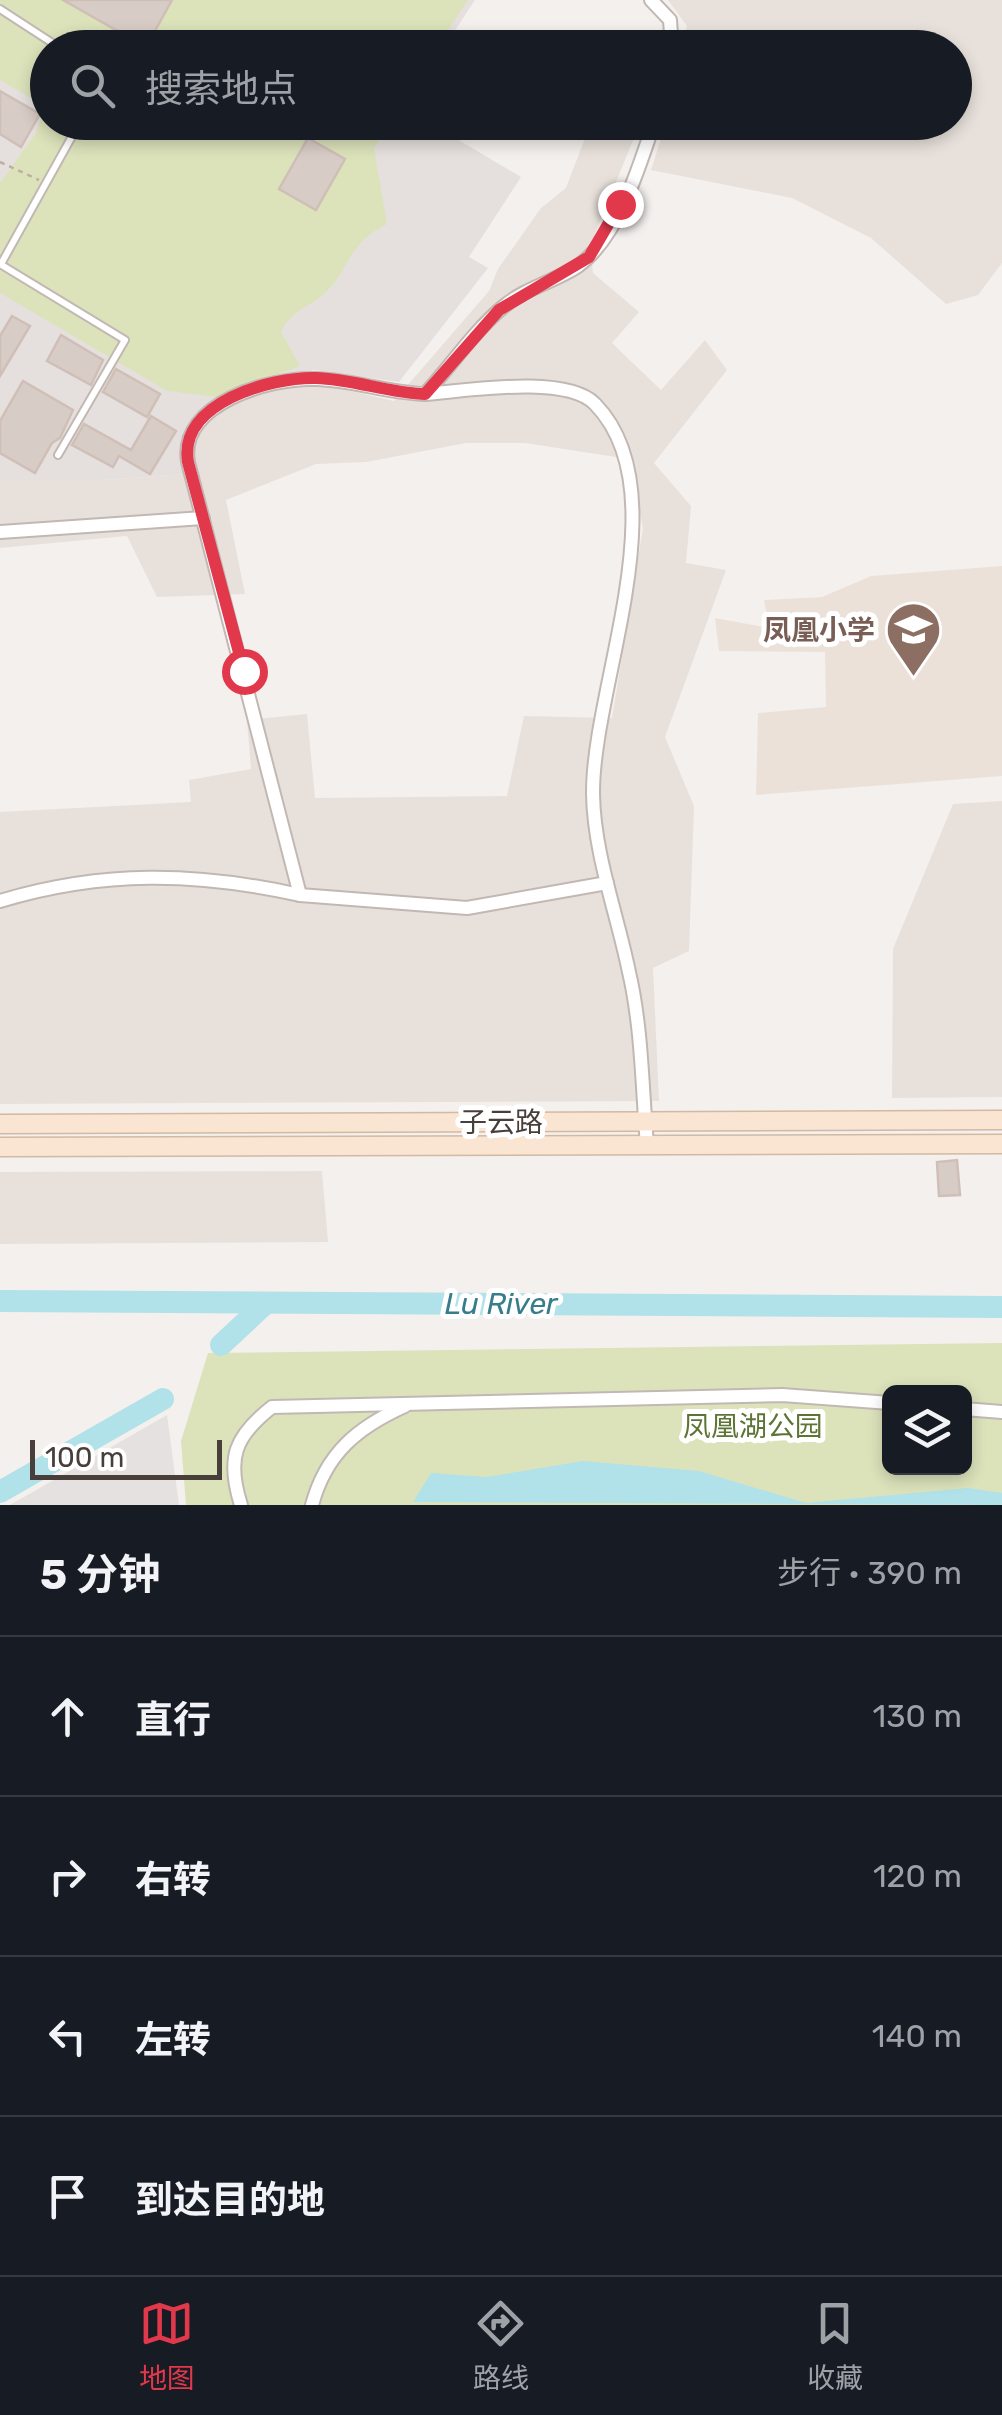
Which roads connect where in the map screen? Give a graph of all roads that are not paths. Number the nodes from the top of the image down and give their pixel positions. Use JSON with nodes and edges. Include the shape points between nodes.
{"nodes":[{"id":1,"x":651,"y":0,"type":"edge"},
{"id":2,"x":0,"y":8,"type":"edge"},
{"id":3,"x":33,"y":30,"type":"edge"},
{"id":4,"x":671,"y":30,"type":"edge"},
{"id":5,"x":70,"y":140,"type":"edge"},
{"id":6,"x":647,"y":140,"type":"edge"},
{"id":7,"x":0,"y":264,"type":"edge"},
{"id":8,"x":425,"y":394,"type":"junction"},
{"id":9,"x":58,"y":455,"type":"dead end"},
{"id":10,"x":203,"y":518,"type":"junction"},
{"id":11,"x":0,"y":532,"type":"edge"},
{"id":12,"x":607,"y":883,"type":"junction"},
{"id":13,"x":300,"y":896,"type":"junction"},
{"id":14,"x":0,"y":901,"type":"edge"},
{"id":15,"x":1002,"y":1120,"type":"edge"},
{"id":16,"x":645,"y":1121,"type":"junction"},
{"id":17,"x":0,"y":1124,"type":"edge"},
{"id":18,"x":1002,"y":1144,"type":"edge"},
{"id":19,"x":647,"y":1145,"type":"junction"},
{"id":20,"x":0,"y":1147,"type":"edge"},
{"id":21,"x":882,"y":1402,"type":"edge"},
{"id":22,"x":409,"y":1404,"type":"junction"},
{"id":23,"x":972,"y":1410,"type":"edge"},
{"id":24,"x":1002,"y":1412,"type":"edge"},
{"id":25,"x":241,"y":1505,"type":"edge"},
{"id":26,"x":312,"y":1505,"type":"edge"}],
"edges":[{"from":1,"to":4,"type":"street"},
{"from":2,"to":3,"type":"lane"},
{"from":5,"to":7,"type":"lane"},
{"from":6,"to":8,"type":"street","via":[[596,248],[573,269],[499,310]]},
{"from":7,"to":9,"type":"lane","via":[[125,340]]},
{"from":8,"to":10,"type":"street","via":[[306,378],[214,408],[187,440]]},
{"from":8,"to":12,"type":"street","via":[[567,390],[596,405],[618,443],[634,523],[594,770]]},
{"from":10,"to":11,"type":"street"},
{"from":10,"to":13,"type":"street"},
{"from":12,"to":13,"type":"street","via":[[467,908]]},
{"from":12,"to":16,"type":"street","via":[[634,996]]},
{"from":13,"to":14,"type":"street","via":[[154,874],[78,882]]},
{"from":15,"to":16,"type":"main road","name":"子云路"},
{"from":16,"to":17,"type":"main road","name":"子云路"},
{"from":16,"to":19,"type":"street"},
{"from":18,"to":19,"type":"main road","name":"子云路"},
{"from":19,"to":20,"type":"main road","name":"子云路"},
{"from":21,"to":22,"type":"street","via":[[782,1395]]},
{"from":22,"to":25,"type":"street","via":[[272,1406],[236,1446],[234,1484]]},
{"from":22,"to":26,"type":"street","via":[[360,1428],[319,1478]]},
{"from":23,"to":24,"type":"street"}]}
